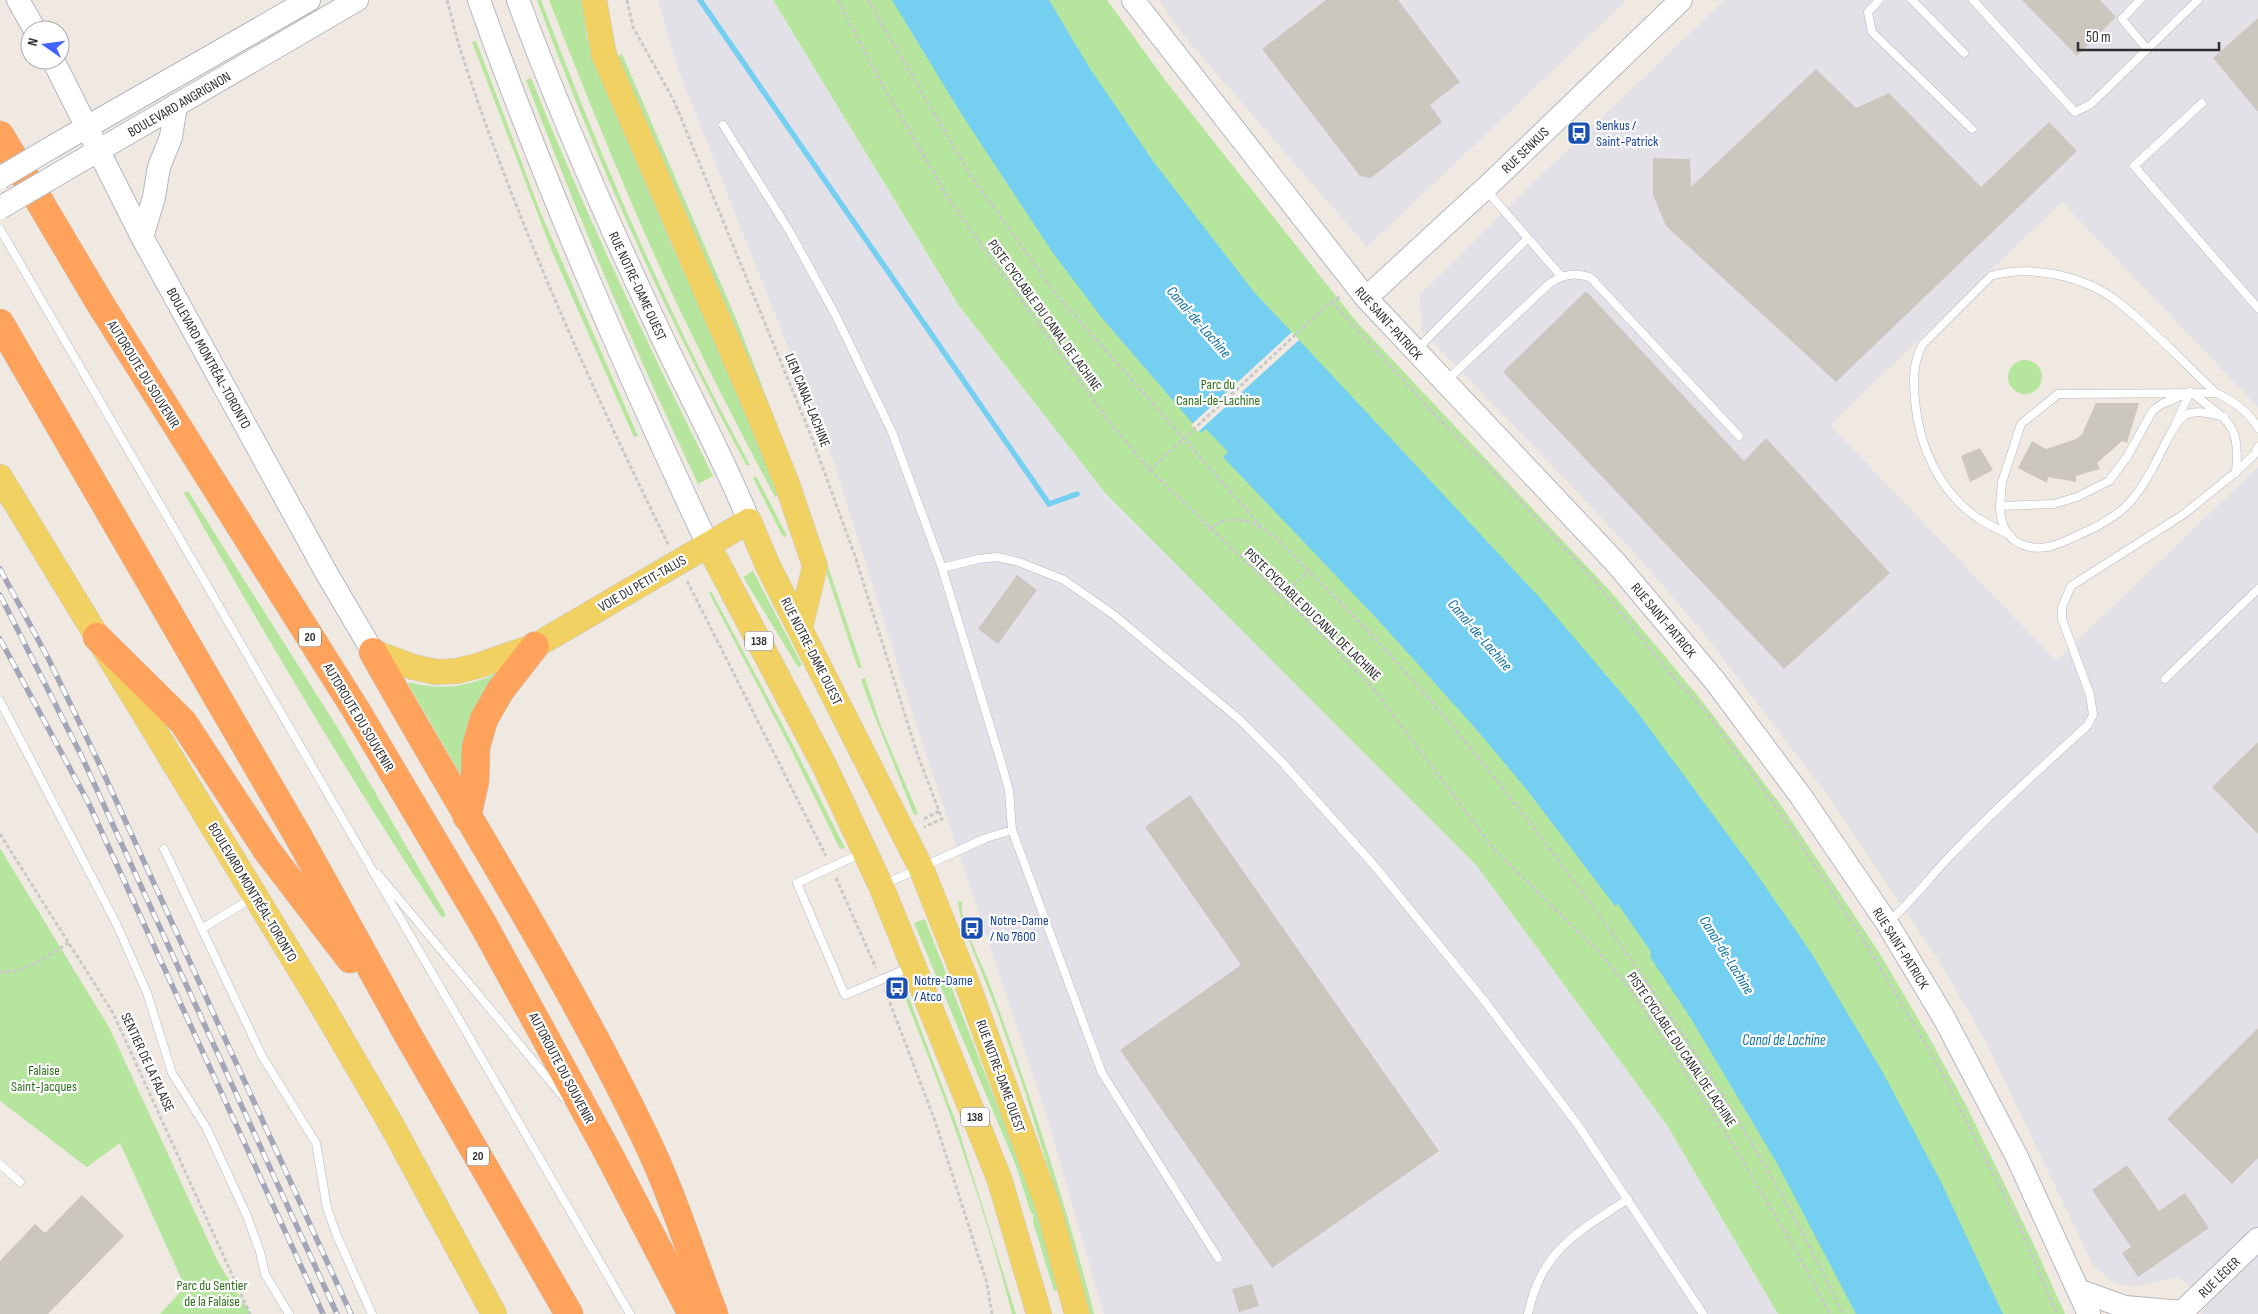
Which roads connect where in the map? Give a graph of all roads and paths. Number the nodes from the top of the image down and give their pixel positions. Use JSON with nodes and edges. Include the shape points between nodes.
{"nodes":[{"id":1,"x":18,"y":0,"type":"edge"},
{"id":2,"x":309,"y":0,"type":"edge"},
{"id":3,"x":357,"y":0,"type":"edge"},
{"id":4,"x":447,"y":0,"type":"edge"},
{"id":5,"x":480,"y":0,"type":"edge"},
{"id":6,"x":518,"y":0,"type":"edge"},
{"id":7,"x":594,"y":0,"type":"edge"},
{"id":8,"x":627,"y":0,"type":"edge"},
{"id":9,"x":838,"y":0,"type":"edge"},
{"id":10,"x":868,"y":0,"type":"edge"},
{"id":11,"x":1133,"y":0,"type":"edge"},
{"id":12,"x":1681,"y":0,"type":"edge"},
{"id":13,"x":1879,"y":0,"type":"edge"},
{"id":14,"x":1912,"y":0,"type":"edge"},
{"id":15,"x":1973,"y":0,"type":"edge"},
{"id":16,"x":2140,"y":0,"type":"edge"},
{"id":17,"x":2198,"y":0,"type":"edge"},
{"id":18,"x":29,"y":20,"type":"edge"},
{"id":19,"x":2147,"y":49,"type":"junction"},
{"id":20,"x":1964,"y":53,"type":"dead end"},
{"id":21,"x":58,"y":70,"type":"edge"},
{"id":22,"x":2202,"y":103,"type":"dead end"},
{"id":23,"x":176,"y":105,"type":"junction"},
{"id":24,"x":724,"y":125,"type":"dead end"},
{"id":25,"x":87,"y":128,"type":"junction"},
{"id":26,"x":1972,"y":129,"type":"dead end"},
{"id":27,"x":0,"y":135,"type":"edge"},
{"id":28,"x":98,"y":151,"type":"junction"},
{"id":29,"x":0,"y":178,"type":"edge"},
{"id":30,"x":1484,"y":189,"type":"junction"},
{"id":31,"x":0,"y":208,"type":"edge"},
{"id":32,"x":0,"y":229,"type":"edge"},
{"id":33,"x":142,"y":236,"type":"junction"},
{"id":34,"x":1528,"y":238,"type":"junction"},
{"id":35,"x":1561,"y":276,"type":"junction"},
{"id":36,"x":1335,"y":298,"type":"dead end"},
{"id":37,"x":1366,"y":298,"type":"junction"},
{"id":38,"x":1332,"y":302,"type":"junction"},
{"id":39,"x":2258,"y":308,"type":"edge"},
{"id":40,"x":0,"y":323,"type":"edge"},
{"id":41,"x":1416,"y":354,"type":"junction"},
{"id":42,"x":1444,"y":383,"type":"junction"},
{"id":43,"x":2190,"y":392,"type":"junction"},
{"id":44,"x":2216,"y":394,"type":"junction"},
{"id":45,"x":2224,"y":417,"type":"junction"},
{"id":46,"x":2258,"y":428,"type":"edge"},
{"id":47,"x":2173,"y":430,"type":"junction"},
{"id":48,"x":1739,"y":436,"type":"dead end"},
{"id":49,"x":1183,"y":439,"type":"junction"},
{"id":50,"x":2258,"y":446,"type":"edge"},
{"id":51,"x":1150,"y":470,"type":"junction"},
{"id":52,"x":2236,"y":472,"type":"junction"},
{"id":53,"x":0,"y":477,"type":"edge"},
{"id":54,"x":2000,"y":506,"type":"junction"},
{"id":55,"x":749,"y":521,"type":"junction"},
{"id":56,"x":1263,"y":528,"type":"junction"},
{"id":57,"x":1209,"y":529,"type":"junction"},
{"id":58,"x":2010,"y":535,"type":"junction"},
{"id":59,"x":664,"y":539,"type":"dead end"},
{"id":60,"x":708,"y":545,"type":"junction"},
{"id":61,"x":942,"y":568,"type":"junction"},
{"id":62,"x":1309,"y":572,"type":"junction"},
{"id":63,"x":688,"y":582,"type":"dead end"},
{"id":64,"x":2258,"y":589,"type":"edge"},
{"id":65,"x":1274,"y":590,"type":"junction"},
{"id":66,"x":800,"y":628,"type":"junction"},
{"id":67,"x":97,"y":637,"type":"junction"},
{"id":68,"x":535,"y":646,"type":"junction"},
{"id":69,"x":373,"y":652,"type":"junction"},
{"id":70,"x":2165,"y":679,"type":"dead end"},
{"id":71,"x":0,"y":701,"type":"edge"},
{"id":72,"x":939,"y":811,"type":"junction"},
{"id":73,"x":468,"y":817,"type":"junction"},
{"id":74,"x":924,"y":819,"type":"dead end"},
{"id":75,"x":927,"y":826,"type":"dead end"},
{"id":76,"x":1012,"y":830,"type":"junction"},
{"id":77,"x":0,"y":834,"type":"edge"},
{"id":78,"x":164,"y":848,"type":"dead end"},
{"id":79,"x":866,"y":851,"type":"junction"},
{"id":80,"x":364,"y":857,"type":"junction"},
{"id":81,"x":826,"y":857,"type":"dead end"},
{"id":82,"x":921,"y":868,"type":"junction"},
{"id":83,"x":834,"y":873,"type":"dead end"},
{"id":84,"x":882,"y":886,"type":"junction"},
{"id":85,"x":256,"y":896,"type":"junction"},
{"id":86,"x":1887,"y":923,"type":"junction"},
{"id":87,"x":203,"y":928,"type":"junction"},
{"id":88,"x":70,"y":942,"type":"junction"},
{"id":89,"x":876,"y":966,"type":"dead end"},
{"id":90,"x":914,"y":966,"type":"junction"},
{"id":91,"x":0,"y":972,"type":"edge"},
{"id":92,"x":887,"y":994,"type":"dead end"},
{"id":93,"x":408,"y":1035,"type":"junction"},
{"id":94,"x":568,"y":1103,"type":"dead end"},
{"id":95,"x":574,"y":1110,"type":"dead end"},
{"id":96,"x":605,"y":1147,"type":"junction"},
{"id":97,"x":0,"y":1164,"type":"edge"},
{"id":98,"x":20,"y":1182,"type":"dead end"},
{"id":99,"x":1628,"y":1199,"type":"junction"},
{"id":100,"x":2258,"y":1239,"type":"edge"},
{"id":101,"x":1218,"y":1258,"type":"dead end"},
{"id":102,"x":2078,"y":1290,"type":"junction"},
{"id":103,"x":2181,"y":1313,"type":"edge"},
{"id":104,"x":250,"y":1314,"type":"edge"},
{"id":105,"x":289,"y":1314,"type":"edge"},
{"id":106,"x":372,"y":1314,"type":"edge"},
{"id":107,"x":494,"y":1314,"type":"edge"},
{"id":108,"x":569,"y":1314,"type":"edge"},
{"id":109,"x":630,"y":1314,"type":"edge"},
{"id":110,"x":692,"y":1314,"type":"edge"},
{"id":111,"x":714,"y":1314,"type":"edge"},
{"id":112,"x":992,"y":1314,"type":"edge"},
{"id":113,"x":1039,"y":1314,"type":"edge"},
{"id":114,"x":1077,"y":1314,"type":"edge"},
{"id":115,"x":1528,"y":1314,"type":"edge"},
{"id":116,"x":1703,"y":1314,"type":"edge"},
{"id":117,"x":1830,"y":1314,"type":"edge"},
{"id":118,"x":1843,"y":1314,"type":"edge"},
{"id":119,"x":2056,"y":1314,"type":"edge"},
{"id":120,"x":2089,"y":1314,"type":"edge"}],
"edges":[{"from":1,"to":18,"type":"main road"},
{"from":2,"to":25,"type":"main road","name":"BOULEVARD ANGRIGNON"},
{"from":3,"to":23,"type":"main road","name":"BOULEVARD ANGRIGNON"},
{"from":4,"to":59,"type":"path","via":[[461,53],[531,240]]},
{"from":5,"to":60,"type":"main road","via":[[578,258],[634,388]]},
{"from":6,"to":55,"type":"main road","name":"RUE NOTRE-DAME OUEST","via":[[600,204],[725,464]]},
{"from":7,"to":66,"type":"main road","via":[[604,55],[770,440],[815,566]]},
{"from":8,"to":72,"type":"path","name":"LIEN CANAL-LACHINE","via":[[633,26],[674,101],[815,447],[855,556],[917,753]]},
{"from":9,"to":51,"type":"path","name":"PISTE CYCLABLE DU CANAL DE LACHINE","via":[[879,79],[952,204],[1111,424]]},
{"from":10,"to":49,"type":"path","via":[[986,199],[1056,294]]},
{"from":11,"to":37,"type":"main road","name":"RUE SAINT-PATRICK"},
{"from":12,"to":30,"type":"main road","name":"RUE SENKUS"},
{"from":13,"to":26,"type":"lane","via":[[1868,12],[1872,32]]},
{"from":14,"to":20,"type":"lane"},
{"from":15,"to":19,"type":"lane","via":[[2075,112],[2091,104]]},
{"from":16,"to":19,"type":"lane","via":[[2122,19]]},
{"from":17,"to":19,"type":"lane"},
{"from":21,"to":25,"type":"main road","name":"BOULEVARD MONTRÉAL-TORONTO"},
{"from":22,"to":39,"type":"lane","via":[[2134,166]]},
{"from":23,"to":28,"type":"main road","name":"BOULEVARD ANGRIGNON"},
{"from":23,"to":33,"type":"main road","via":[[171,137],[160,162]]},
{"from":24,"to":61,"type":"lane","via":[[790,232],[836,316],[892,432]]},
{"from":25,"to":28,"type":"main road","name":"BOULEVARD MONTRÉAL-TORONTO"},
{"from":25,"to":29,"type":"main road","name":"BOULEVARD ANGRIGNON","bridge":true},
{"from":27,"to":96,"type":"highway","name":"AUTOROUTE DU SOUVENIR","number":"20","via":[[101,305],[407,795]]},
{"from":28,"to":31,"type":"main road","name":"BOULEVARD ANGRIGNON","bridge":true},
{"from":28,"to":33,"type":"main road","name":"BOULEVARD MONTRÉAL-TORONTO"},
{"from":30,"to":34,"type":"lane"},
{"from":30,"to":37,"type":"main road","name":"RUE SENKUS"},
{"from":32,"to":80,"type":"lane"},
{"from":33,"to":69,"type":"main road","name":"BOULEVARD MONTRÉAL-TORONTO"},
{"from":34,"to":35,"type":"lane"},
{"from":34,"to":41,"type":"lane","via":[[1426,340]]},
{"from":35,"to":42,"type":"lane"},
{"from":35,"to":48,"type":"lane","via":[[1580,273],[1591,278]]},
{"from":36,"to":38,"type":"path"},
{"from":37,"to":41,"type":"main road","name":"RUE SAINT-PATRICK"},
{"from":38,"to":49,"type":"path"},
{"from":38,"to":119,"type":"path","via":[[1433,413],[1591,577],[1706,712],[1777,808],[1871,952],[1939,1067],[2017,1220]]},
{"from":40,"to":93,"type":"highway","number":"20","via":[[298,836]]},
{"from":41,"to":42,"type":"main road","name":"RUE SAINT-PATRICK"},
{"from":42,"to":86,"type":"main road","name":"RUE SAINT-PATRICK","via":[[1584,528],[1684,643],[1800,795]]},
{"from":43,"to":44,"type":"lane"},
{"from":43,"to":45,"type":"lane"},
{"from":43,"to":47,"type":"lane"},
{"from":43,"to":54,"type":"lane","via":[[2153,410],[2127,457],[2109,481],[2054,504]]},
{"from":43,"to":54,"type":"lane","via":[[2058,394],[2021,424],[2002,482]]},
{"from":44,"to":46,"type":"lane","via":[[2230,399],[2244,410]]},
{"from":44,"to":58,"type":"lane","via":[[2117,301],[2085,283],[2046,273],[1991,276],[1922,344],[1913,376],[1917,425],[1928,459],[1966,508],[1979,519]]},
{"from":45,"to":47,"type":"lane","via":[[2200,412],[2190,414],[2184,416]]},
{"from":45,"to":52,"type":"lane","via":[[2238,447]]},
{"from":47,"to":58,"type":"lane","via":[[2148,479],[2131,502],[2105,524],[2050,547],[2032,549]]},
{"from":49,"to":51,"type":"path"},
{"from":49,"to":56,"type":"path"},
{"from":50,"to":52,"type":"lane","via":[[2254,455]]},
{"from":51,"to":57,"type":"path","name":"PISTE CYCLABLE DU CANAL DE LACHINE"},
{"from":52,"to":86,"type":"lane","via":[[2172,523],[2071,586],[2062,607],[2062,619],[2090,695],[2093,715],[2087,726],[1997,809]]},
{"from":53,"to":67,"type":"main road","name":"BOULEVARD MONTRÉAL-TORONTO"},
{"from":54,"to":58,"type":"lane","via":[[2002,526]]},
{"from":55,"to":60,"type":"main road","name":"VOIE DU PETIT-TALUS"},
{"from":55,"to":66,"type":"main road","name":"RUE NOTRE-DAME OUEST"},
{"from":56,"to":57,"type":"path","via":[[1242,520],[1228,519]]},
{"from":56,"to":62,"type":"path"},
{"from":57,"to":65,"type":"path","name":"PISTE CYCLABLE DU CANAL DE LACHINE"},
{"from":60,"to":68,"type":"main road","name":"VOIE DU PETIT-TALUS"},
{"from":60,"to":79,"type":"main road","number":"138","via":[[808,733]]},
{"from":61,"to":76,"type":"lane","via":[[1009,790]]},
{"from":61,"to":99,"type":"lane","via":[[997,557],[1035,567],[1064,580],[1129,627],[1239,719],[1282,762],[1366,857],[1483,998],[1554,1092]]},
{"from":62,"to":65,"type":"path","via":[[1292,586]]},
{"from":62,"to":118,"type":"path","via":[[1392,656],[1558,857],[1714,1081],[1794,1218]]},
{"from":63,"to":81,"type":"path"},
{"from":64,"to":70,"type":"lane"},
{"from":65,"to":117,"type":"path","name":"PISTE CYCLABLE DU CANAL DE LACHINE","via":[[1372,687],[1494,849],[1602,955],[1628,986],[1735,1148]]},
{"from":66,"to":82,"type":"main road","name":"RUE NOTRE-DAME OUEST"},
{"from":67,"to":85,"type":"main road","name":"BOULEVARD MONTRÉAL-TORONTO"},
{"from":67,"to":93,"type":"highway","via":[[183,722],[268,852]]},
{"from":68,"to":69,"type":"main road","name":"VOIE DU PETIT-TALUS","via":[[477,666],[446,672],[413,667]]},
{"from":68,"to":73,"type":"highway","via":[[500,691],[484,719],[476,747],[475,781]]},
{"from":69,"to":73,"type":"highway"},
{"from":71,"to":105,"type":"lane","via":[[119,930],[147,992],[172,1073],[207,1129],[247,1216],[265,1274]]},
{"from":72,"to":74,"type":"path"},
{"from":72,"to":75,"type":"path","name":"LIEN CANAL-LACHINE","via":[[942,819]]},
{"from":73,"to":111,"type":"highway","via":[[622,1091],[654,1157]]},
{"from":76,"to":82,"type":"lane","via":[[986,838]]},
{"from":76,"to":101,"type":"lane","via":[[1102,1073]]},
{"from":77,"to":88,"type":"path","name":"SENTIER DE LA FALAISE"},
{"from":78,"to":87,"type":"lane"},
{"from":79,"to":84,"type":"main road","number":"138"},
{"from":79,"to":90,"type":"lane","via":[[797,883],[844,995]]},
{"from":80,"to":94,"type":"lane"},
{"from":80,"to":109,"type":"lane"},
{"from":82,"to":84,"type":"lane"},
{"from":82,"to":114,"type":"main road","name":"RUE NOTRE-DAME OUEST","via":[[967,982],[1048,1209]]},
{"from":83,"to":89,"type":"path"},
{"from":84,"to":90,"type":"main road","number":"138"},
{"from":85,"to":87,"type":"lane"},
{"from":85,"to":107,"type":"main road","name":"BOULEVARD MONTRÉAL-TORONTO","via":[[391,1124]]},
{"from":86,"to":102,"type":"main road","name":"RUE SAINT-PATRICK","via":[[1981,1087]]},
{"from":87,"to":106,"type":"lane","via":[[262,1056],[316,1144],[327,1208]]},
{"from":88,"to":91,"type":"path","via":[[12,973]]},
{"from":88,"to":104,"type":"path","name":"SENTIER DE LA FALAISE","via":[[112,1012]]},
{"from":90,"to":113,"type":"main road","number":"138","via":[[999,1178]]},
{"from":92,"to":112,"type":"path","via":[[938,1130],[987,1283]]},
{"from":93,"to":108,"type":"highway","number":"20"},
{"from":95,"to":96,"type":"lane"},
{"from":96,"to":110,"type":"highway","name":"AUTOROUTE DU SOUVENIR","number":"20"},
{"from":97,"to":98,"type":"lane"},
{"from":99,"to":115,"type":"lane","via":[[1572,1237],[1554,1254],[1536,1283]]},
{"from":99,"to":116,"type":"lane"},
{"from":100,"to":103,"type":"main road","name":"RUE LÉGER"},
{"from":102,"to":103,"type":"main road","via":[[2124,1307]]},
{"from":102,"to":120,"type":"main road","name":"RUE SAINT-PATRICK"}]}
